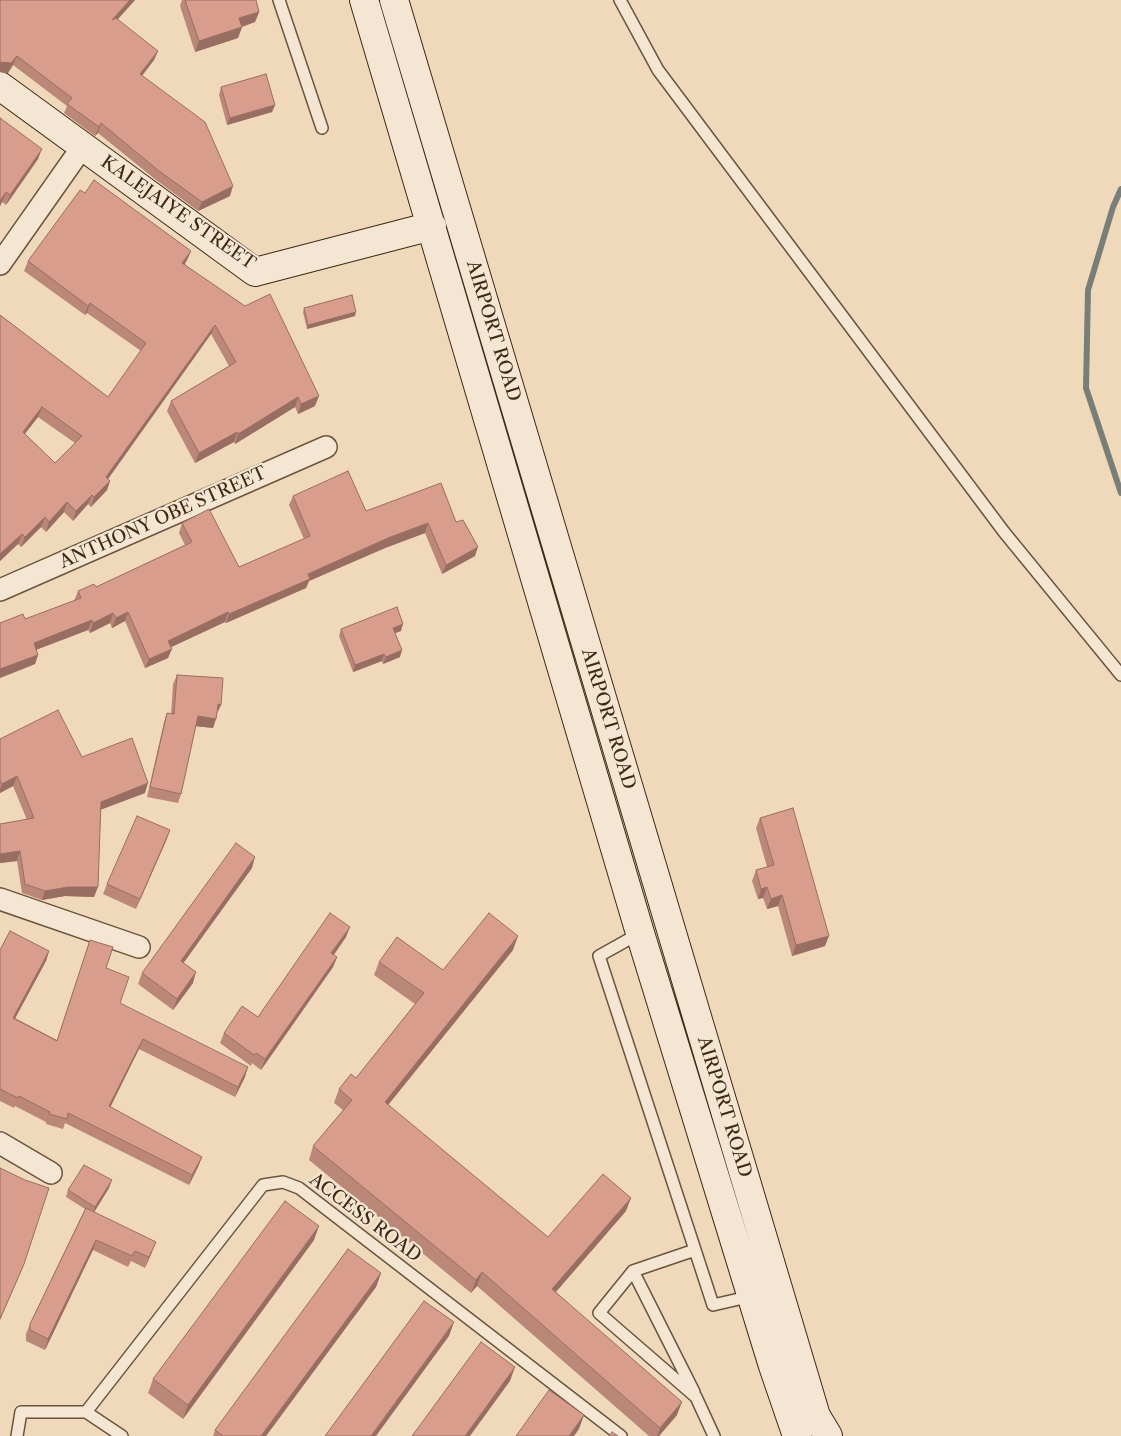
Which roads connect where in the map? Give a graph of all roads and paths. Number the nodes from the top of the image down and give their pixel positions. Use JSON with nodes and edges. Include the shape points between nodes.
{"nodes":[{"id":1,"x":279,"y":0,"type":"edge"},
{"id":2,"x":364,"y":0,"type":"edge"},
{"id":3,"x":394,"y":0,"type":"edge"},
{"id":4,"x":620,"y":0,"type":"edge"},
{"id":5,"x":0,"y":86,"type":"edge"},
{"id":6,"x":322,"y":128,"type":"dead end"},
{"id":7,"x":83,"y":146,"type":"junction"},
{"id":8,"x":432,"y":226,"type":"junction"},
{"id":9,"x":0,"y":264,"type":"edge"},
{"id":10,"x":326,"y":447,"type":"dead end"},
{"id":11,"x":0,"y":590,"type":"edge"},
{"id":12,"x":1121,"y":675,"type":"edge"},
{"id":13,"x":0,"y":900,"type":"edge"},
{"id":14,"x":640,"y":933,"type":"junction"},
{"id":15,"x":139,"y":947,"type":"dead end"},
{"id":16,"x":0,"y":1143,"type":"edge"},
{"id":17,"x":51,"y":1173,"type":"dead end"},
{"id":18,"x":695,"y":1250,"type":"junction"},
{"id":19,"x":633,"y":1271,"type":"junction"},
{"id":20,"x":752,"y":1296,"type":"junction"},
{"id":21,"x":696,"y":1397,"type":"junction"},
{"id":22,"x":86,"y":1412,"type":"junction"},
{"id":23,"x":17,"y":1436,"type":"edge"},
{"id":24,"x":122,"y":1436,"type":"edge"},
{"id":25,"x":621,"y":1436,"type":"edge"},
{"id":26,"x":714,"y":1436,"type":"edge"},
{"id":27,"x":797,"y":1436,"type":"edge"},
{"id":28,"x":828,"y":1436,"type":"edge"}],
"edges":[{"from":1,"to":6,"type":"lane"},
{"from":2,"to":8,"type":"main road","name":"AIRPORT ROAD"},
{"from":3,"to":28,"type":"main road","name":"AIRPORT ROAD","via":[[813,1406]]},
{"from":4,"to":12,"type":"lane","via":[[658,70],[1004,532]]},
{"from":5,"to":7,"type":"main road","name":"KALEJAIYE STREET"},
{"from":7,"to":8,"type":"main road","name":"KALEJAIYE STREET","via":[[255,272]]},
{"from":7,"to":9,"type":"street"},
{"from":8,"to":14,"type":"main road","name":"AIRPORT ROAD"},
{"from":10,"to":11,"type":"street","name":"ANTHONY OBE STREET"},
{"from":13,"to":15,"type":"street"},
{"from":14,"to":18,"type":"lane","via":[[599,956]]},
{"from":14,"to":20,"type":"main road","name":"AIRPORT ROAD"},
{"from":16,"to":17,"type":"street"},
{"from":18,"to":19,"type":"lane"},
{"from":18,"to":20,"type":"lane","via":[[713,1305]]},
{"from":19,"to":21,"type":"lane"},
{"from":19,"to":21,"type":"lane","via":[[599,1314]]},
{"from":20,"to":27,"type":"main road","name":"AIRPORT ROAD"},
{"from":21,"to":26,"type":"lane"},
{"from":22,"to":23,"type":"lane","via":[[22,1412]]},
{"from":22,"to":24,"type":"lane"},
{"from":22,"to":25,"type":"lane","name":"ACCESS ROAD","via":[[263,1185],[283,1182],[299,1188]]}]}
